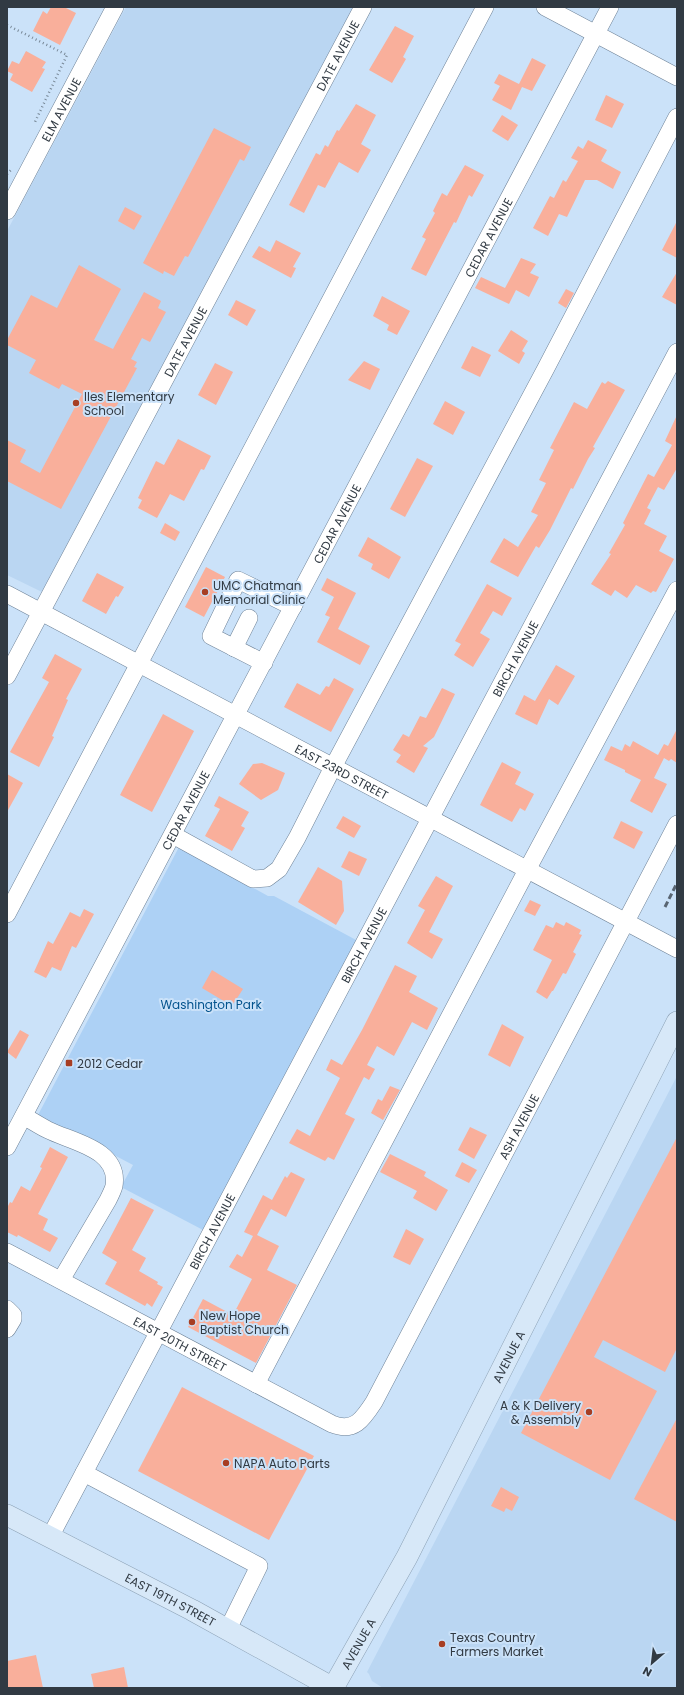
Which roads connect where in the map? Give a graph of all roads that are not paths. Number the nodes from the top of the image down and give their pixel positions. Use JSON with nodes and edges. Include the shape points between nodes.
{"nodes":[{"id":1,"x":115,"y":7,"type":"edge"},
{"id":2,"x":363,"y":7,"type":"edge"},
{"id":3,"x":485,"y":7,"type":"edge"},
{"id":4,"x":545,"y":7,"type":"edge"},
{"id":5,"x":610,"y":7,"type":"edge"},
{"id":6,"x":596,"y":34,"type":"junction"},
{"id":7,"x":677,"y":77,"type":"edge"},
{"id":8,"x":677,"y":117,"type":"edge"},
{"id":9,"x":7,"y":211,"type":"edge"},
{"id":10,"x":677,"y":352,"type":"edge"},
{"id":11,"x":677,"y":590,"type":"edge"},
{"id":12,"x":7,"y":594,"type":"edge"},
{"id":13,"x":293,"y":607,"type":"junction"},
{"id":14,"x":41,"y":612,"type":"junction"},
{"id":15,"x":249,"y":618,"type":"dead end"},
{"id":16,"x":234,"y":648,"type":"junction"},
{"id":17,"x":264,"y":663,"type":"junction"},
{"id":18,"x":140,"y":665,"type":"junction"},
{"id":19,"x":7,"y":676,"type":"edge"},
{"id":20,"x":236,"y":716,"type":"junction"},
{"id":21,"x":333,"y":767,"type":"junction"},
{"id":22,"x":430,"y":819,"type":"junction"},
{"id":23,"x":677,"y":824,"type":"edge"},
{"id":24,"x":173,"y":835,"type":"junction"},
{"id":25,"x":527,"y":870,"type":"junction"},
{"id":26,"x":7,"y":914,"type":"edge"},
{"id":27,"x":625,"y":922,"type":"junction"},
{"id":28,"x":677,"y":949,"type":"edge"},
{"id":29,"x":677,"y":1022,"type":"edge"},
{"id":30,"x":24,"y":1116,"type":"junction"},
{"id":31,"x":7,"y":1147,"type":"edge"},
{"id":32,"x":7,"y":1252,"type":"edge"},
{"id":33,"x":60,"y":1280,"type":"junction"},
{"id":34,"x":7,"y":1309,"type":"edge"},
{"id":35,"x":7,"y":1329,"type":"edge"},
{"id":36,"x":159,"y":1332,"type":"junction"},
{"id":37,"x":256,"y":1384,"type":"junction"},
{"id":38,"x":354,"y":1425,"type":"joint"},
{"id":39,"x":84,"y":1473,"type":"junction"},
{"id":40,"x":7,"y":1515,"type":"edge"},
{"id":41,"x":50,"y":1537,"type":"junction"},
{"id":42,"x":228,"y":1629,"type":"junction"},
{"id":43,"x":333,"y":1688,"type":"edge"}],
"edges":[{"from":1,"to":9,"type":"street","name":"ELM AVENUE"},
{"from":2,"to":14,"type":"street","name":"DATE AVENUE"},
{"from":3,"to":18,"type":"street"},
{"from":4,"to":6,"type":"street"},
{"from":5,"to":6,"type":"street","name":"CEDAR AVENUE"},
{"from":6,"to":7,"type":"street"},
{"from":6,"to":13,"type":"street","name":"CEDAR AVENUE"},
{"from":8,"to":21,"type":"street"},
{"from":10,"to":22,"type":"street","name":"BIRCH AVENUE"},
{"from":11,"to":25,"type":"street"},
{"from":12,"to":14,"type":"street","name":"EAST 23RD STREET"},
{"from":13,"to":16,"type":"street","via":[[238,580],[211,636]]},
{"from":13,"to":17,"type":"street","name":"CEDAR AVENUE"},
{"from":14,"to":18,"type":"street","name":"EAST 23RD STREET"},
{"from":14,"to":19,"type":"street","name":"DATE AVENUE"},
{"from":15,"to":16,"type":"street"},
{"from":16,"to":17,"type":"street"},
{"from":17,"to":20,"type":"street","name":"CEDAR AVENUE"},
{"from":18,"to":20,"type":"street","name":"EAST 23RD STREET"},
{"from":18,"to":26,"type":"street"},
{"from":20,"to":21,"type":"street","name":"EAST 23RD STREET"},
{"from":20,"to":24,"type":"street","name":"CEDAR AVENUE"},
{"from":21,"to":22,"type":"street","name":"EAST 23RD STREET"},
{"from":21,"to":24,"type":"street","via":[[279,868],[267,878],[253,879]]},
{"from":22,"to":25,"type":"street","name":"EAST 23RD STREET"},
{"from":22,"to":36,"type":"street","name":"BIRCH AVENUE"},
{"from":23,"to":27,"type":"street","name":"ASH AVENUE"},
{"from":24,"to":30,"type":"street","name":"CEDAR AVENUE"},
{"from":25,"to":27,"type":"street","name":"EAST 23RD STREET"},
{"from":25,"to":37,"type":"street"},
{"from":27,"to":28,"type":"street","name":"EAST 23RD STREET"},
{"from":27,"to":38,"type":"street","name":"ASH AVENUE","via":[[374,1402]]},
{"from":29,"to":43,"type":"main road","name":"AVENUE A","via":[[407,1557]]},
{"from":30,"to":31,"type":"street","name":"CEDAR AVENUE"},
{"from":30,"to":33,"type":"street","via":[[48,1130],[93,1148],[108,1160],[113,1173],[114,1186],[108,1200]]},
{"from":32,"to":33,"type":"street","name":"EAST 20TH STREET"},
{"from":33,"to":36,"type":"street","name":"EAST 20TH STREET"},
{"from":34,"to":35,"type":"street","via":[[13,1319]]},
{"from":36,"to":37,"type":"street","name":"EAST 20TH STREET"},
{"from":36,"to":39,"type":"street","name":"BIRCH AVENUE"},
{"from":37,"to":38,"type":"street","name":"EAST 20TH STREET","via":[[332,1424],[347,1428]]},
{"from":39,"to":41,"type":"street","name":"BIRCH AVENUE"},
{"from":39,"to":42,"type":"street","via":[[259,1566]]},
{"from":40,"to":41,"type":"main road","name":"EAST 19TH STREET"},
{"from":41,"to":42,"type":"main road","name":"EAST 19TH STREET"},
{"from":42,"to":43,"type":"main road","name":"EAST 19TH STREET"}]}
